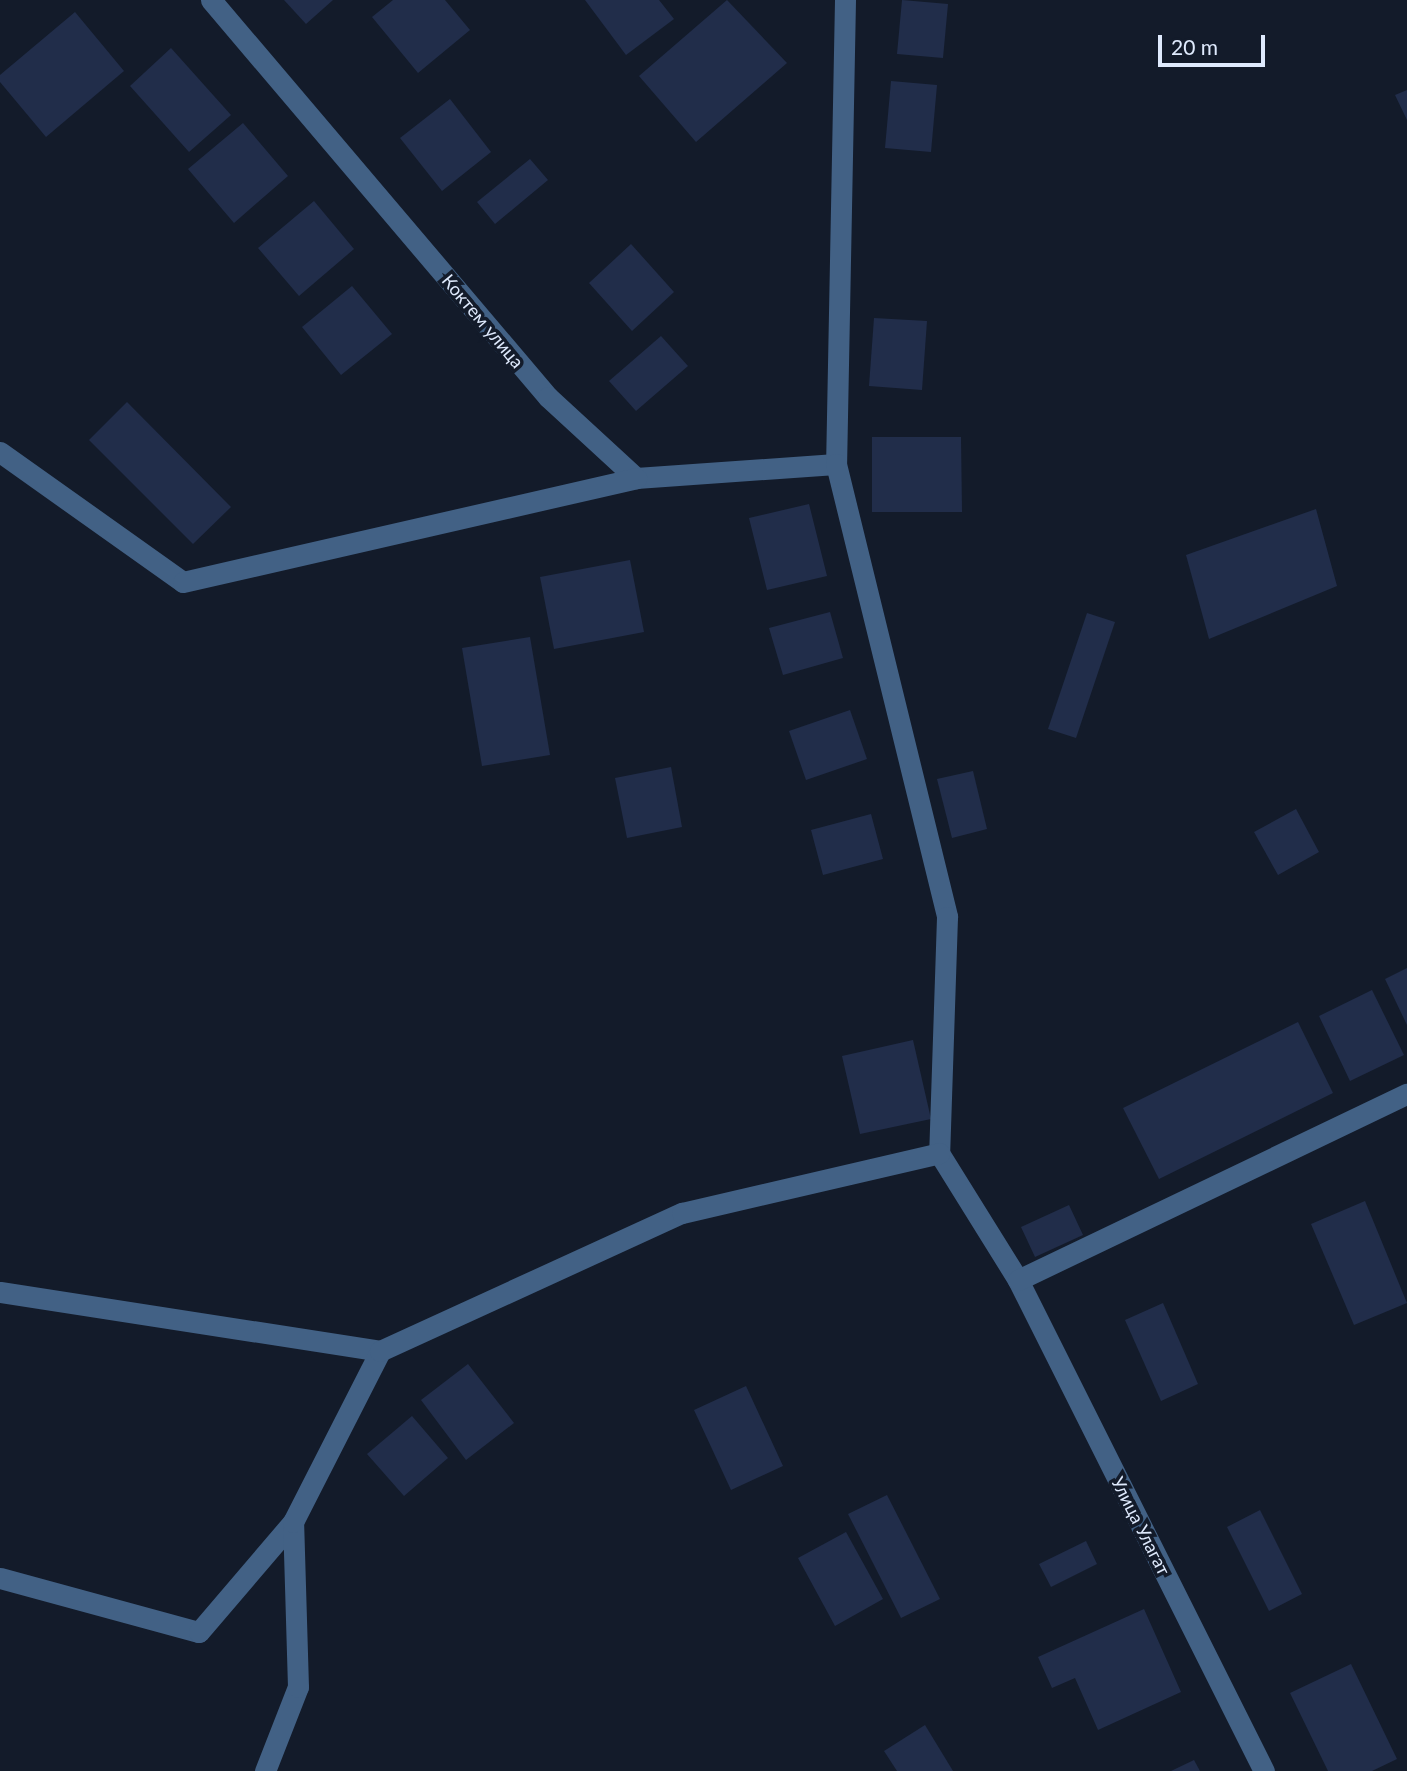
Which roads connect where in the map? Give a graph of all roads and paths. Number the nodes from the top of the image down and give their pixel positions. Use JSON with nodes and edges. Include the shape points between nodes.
{"nodes":[{"id":1,"x":211,"y":0,"type":"edge"},
{"id":2,"x":845,"y":0,"type":"edge"},
{"id":3,"x":0,"y":452,"type":"edge"},
{"id":4,"x":836,"y":464,"type":"junction"},
{"id":5,"x":636,"y":478,"type":"junction"},
{"id":6,"x":1407,"y":1094,"type":"edge"},
{"id":7,"x":939,"y":1153,"type":"junction"},
{"id":8,"x":1017,"y":1280,"type":"junction"},
{"id":9,"x":0,"y":1292,"type":"edge"},
{"id":10,"x":380,"y":1351,"type":"junction"},
{"id":11,"x":293,"y":1522,"type":"junction"},
{"id":12,"x":0,"y":1578,"type":"edge"},
{"id":13,"x":265,"y":1771,"type":"edge"},
{"id":14,"x":1264,"y":1771,"type":"edge"}],
"edges":[{"from":1,"to":5,"type":"street","name":"Коктем улица","via":[[548,397]]},
{"from":2,"to":4,"type":"street"},
{"from":3,"to":5,"type":"street","via":[[183,582]]},
{"from":4,"to":5,"type":"street"},
{"from":4,"to":7,"type":"street","via":[[947,917]]},
{"from":6,"to":8,"type":"street"},
{"from":7,"to":8,"type":"street","name":"Улица Улагат"},
{"from":7,"to":10,"type":"street","via":[[682,1213]]},
{"from":8,"to":14,"type":"street","name":"Улица Улагат"},
{"from":9,"to":10,"type":"street"},
{"from":10,"to":11,"type":"street"},
{"from":11,"to":12,"type":"street","via":[[199,1632]]},
{"from":11,"to":13,"type":"street","via":[[298,1687]]}]}
